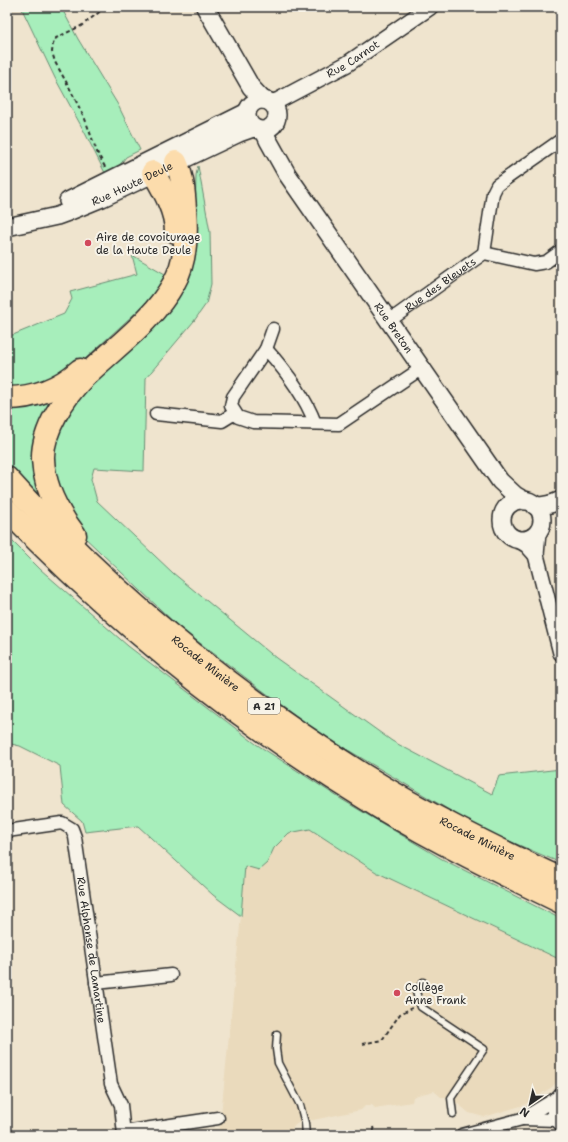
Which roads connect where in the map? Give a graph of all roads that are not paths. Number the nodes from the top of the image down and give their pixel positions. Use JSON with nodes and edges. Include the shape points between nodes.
{"nodes":[{"id":1,"x":206,"y":7,"type":"edge"},
{"id":2,"x":430,"y":7,"type":"edge"},
{"id":3,"x":262,"y":107,"type":"junction"},
{"id":4,"x":259,"y":129,"type":"junction"},
{"id":5,"x":561,"y":140,"type":"edge"},
{"id":6,"x":174,"y":156,"type":"junction"},
{"id":7,"x":153,"y":172,"type":"junction"},
{"id":8,"x":287,"y":174,"type":"junction"},
{"id":9,"x":7,"y":219,"type":"edge"},
{"id":10,"x":7,"y":227,"type":"edge"},
{"id":11,"x":561,"y":251,"type":"edge"},
{"id":12,"x":484,"y":253,"type":"junction"},
{"id":13,"x":389,"y":320,"type":"junction"},
{"id":14,"x":273,"y":328,"type":"dead end"},
{"id":15,"x":266,"y":349,"type":"junction"},
{"id":16,"x":422,"y":368,"type":"junction"},
{"id":17,"x":7,"y":398,"type":"edge"},
{"id":18,"x":235,"y":413,"type":"junction"},
{"id":19,"x":156,"y":414,"type":"dead end"},
{"id":20,"x":315,"y":424,"type":"junction"},
{"id":21,"x":7,"y":478,"type":"edge"},
{"id":22,"x":500,"y":481,"type":"junction"},
{"id":23,"x":558,"y":501,"type":"edge"},
{"id":24,"x":530,"y":503,"type":"junction"},
{"id":25,"x":7,"y":510,"type":"edge"},
{"id":26,"x":504,"y":513,"type":"junction"},
{"id":27,"x":540,"y":527,"type":"junction"},
{"id":28,"x":519,"y":540,"type":"junction"},
{"id":29,"x":536,"y":555,"type":"junction"},
{"id":30,"x":138,"y":607,"type":"junction"},
{"id":31,"x":555,"y":608,"type":"edge"},
{"id":32,"x":561,"y":653,"type":"edge"},
{"id":33,"x":7,"y":831,"type":"edge"},
{"id":34,"x":561,"y":879,"type":"edge"},
{"id":35,"x":561,"y":902,"type":"edge"},
{"id":36,"x":171,"y":975,"type":"dead end"},
{"id":37,"x":424,"y":982,"type":"dead end"},
{"id":38,"x":96,"y":983,"type":"junction"},
{"id":39,"x":277,"y":1034,"type":"dead end"},
{"id":40,"x":559,"y":1097,"type":"edge"},
{"id":41,"x":453,"y":1114,"type":"dead end"},
{"id":42,"x":218,"y":1118,"type":"dead end"},
{"id":43,"x":522,"y":1119,"type":"junction"},
{"id":44,"x":559,"y":1122,"type":"edge"},
{"id":45,"x":124,"y":1134,"type":"edge"},
{"id":46,"x":306,"y":1135,"type":"edge"},
{"id":47,"x":462,"y":1135,"type":"edge"}],
"edges":[{"from":1,"to":3,"type":"main road"},
{"from":2,"to":3,"type":"street","name":"Rue Carnot","via":[[347,64]]},
{"from":3,"to":4,"type":"main road","name":"Rue Breton","via":[[248,122]]},
{"from":3,"to":4,"type":"main road","via":[[273,127]]},
{"from":3,"to":6,"type":"main road","name":"Rue Haute Deule","via":[[208,131]]},
{"from":3,"to":8,"type":"main road","name":"Rue Breton"},
{"from":4,"to":6,"type":"main road","name":"Rue Haute Deule","via":[[239,133]]},
{"from":4,"to":8,"type":"main road","name":"Rue Breton"},
{"from":5,"to":12,"type":"street","via":[[497,185],[493,193]]},
{"from":6,"to":7,"type":"main road","name":"Rue Haute Deule"},
{"from":6,"to":9,"type":"main road","name":"Rue Haute Deule","via":[[111,179],[54,207]]},
{"from":6,"to":30,"type":"highway","via":[[181,179],[186,219],[183,253],[175,282],[158,307],[73,390],[49,430],[43,458],[49,491],[58,510],[74,534],[113,575]]},
{"from":7,"to":10,"type":"main road","name":"Rue Haute Deule","via":[[102,198],[57,216]]},
{"from":7,"to":17,"type":"highway","via":[[174,216],[176,230],[173,263],[161,291],[141,314],[75,375],[38,394]]},
{"from":8,"to":13,"type":"main road","name":"Rue Breton"},
{"from":11,"to":12,"type":"street","name":"Rue des Bleuets","via":[[546,262],[534,264]]},
{"from":12,"to":13,"type":"street","name":"Rue des Bleuets"},
{"from":13,"to":16,"type":"main road","name":"Rue Breton"},
{"from":14,"to":15,"type":"street"},
{"from":15,"to":18,"type":"street","via":[[233,397],[231,406]]},
{"from":15,"to":20,"type":"street","via":[[279,363],[309,407]]},
{"from":16,"to":20,"type":"street","via":[[339,424]]},
{"from":16,"to":22,"type":"main road","name":"Rue Breton"},
{"from":18,"to":19,"type":"street","via":[[222,421]]},
{"from":18,"to":20,"type":"street","via":[[238,417],[253,422]]},
{"from":21,"to":30,"type":"highway","name":"Rocade Minière","number":"A 21","via":[[81,555]]},
{"from":22,"to":24,"type":"main road","name":"Rue Breton","via":[[515,495]]},
{"from":22,"to":26,"type":"main road","name":"Rue Breton"},
{"from":23,"to":24,"type":"main road","via":[[542,506]]},
{"from":23,"to":27,"type":"main road"},
{"from":24,"to":26,"type":"main road","via":[[518,501]]},
{"from":24,"to":27,"type":"main road","via":[[541,516]]},
{"from":25,"to":35,"type":"highway","name":"Rocade Minière","number":"A 21","via":[[62,566],[120,619],[190,677],[270,736],[345,786],[409,824]]},
{"from":26,"to":28,"type":"main road","via":[[503,527],[512,538]]},
{"from":27,"to":28,"type":"main road","via":[[533,537]]},
{"from":27,"to":29,"type":"street"},
{"from":28,"to":29,"type":"street"},
{"from":29,"to":31,"type":"street"},
{"from":30,"to":34,"type":"highway","name":"Rocade Minière","number":"A 21","via":[[230,682],[363,774],[420,808]]},
{"from":31,"to":32,"type":"street"},
{"from":33,"to":38,"type":"street","name":"Rue Alphonse de Lamartine","via":[[62,823],[72,830]]},
{"from":36,"to":38,"type":"street"},
{"from":37,"to":41,"type":"lane","via":[[416,992],[421,1007],[484,1049],[451,1098]]},
{"from":38,"to":45,"type":"street","name":"Rue Alphonse de Lamartine","via":[[110,1084],[121,1105]]},
{"from":39,"to":46,"type":"lane","via":[[278,1063],[300,1105]]},
{"from":40,"to":43,"type":"street"},
{"from":40,"to":44,"type":"street","via":[[554,1109]]},
{"from":42,"to":45,"type":"street"},
{"from":43,"to":44,"type":"street"},
{"from":43,"to":47,"type":"street"}]}
